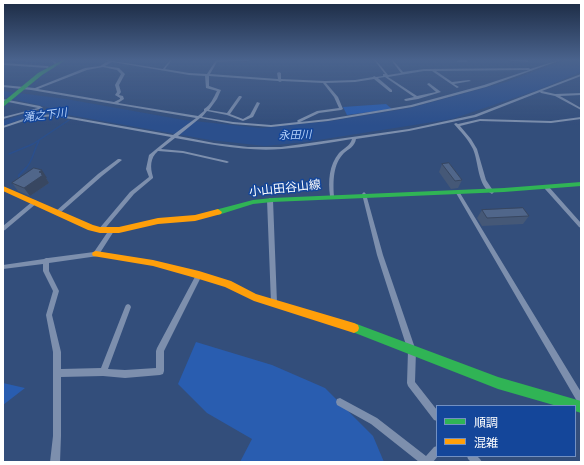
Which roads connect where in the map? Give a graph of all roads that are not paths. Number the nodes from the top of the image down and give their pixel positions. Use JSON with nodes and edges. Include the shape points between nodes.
{"nodes":[{"id":1,"x":323,"y":81,"type":"edge"},
{"id":2,"x":35,"y":82,"type":"edge"},
{"id":3,"x":55,"y":82,"type":"edge"},
{"id":4,"x":119,"y":82,"type":"edge"},
{"id":5,"x":207,"y":82,"type":"edge"},
{"id":6,"x":380,"y":82,"type":"edge"},
{"id":7,"x":394,"y":82,"type":"edge"},
{"id":8,"x":463,"y":82,"type":"edge"},
{"id":9,"x":496,"y":82,"type":"edge"},
{"id":10,"x":567,"y":82,"type":"edge"},
{"id":11,"x":452,"y":83,"type":"joint"},
{"id":12,"x":429,"y":84,"type":"dead end"},
{"id":13,"x":3,"y":86,"type":"edge"},
{"id":14,"x":457,"y":87,"type":"dead end"},
{"id":15,"x":401,"y":88,"type":"junction"},
{"id":16,"x":27,"y":89,"type":"junction"},
{"id":17,"x":542,"y":92,"type":"junction"},
{"id":18,"x":555,"y":94,"type":"junction"},
{"id":19,"x":581,"y":94,"type":"edge"},
{"id":20,"x":240,"y":97,"type":"dead end"},
{"id":21,"x":417,"y":98,"type":"junction"},
{"id":22,"x":406,"y":100,"type":"dead end"},
{"id":23,"x":5,"y":102,"type":"edge"},
{"id":24,"x":116,"y":103,"type":"junction"},
{"id":25,"x":258,"y":103,"type":"dead end"},
{"id":26,"x":41,"y":108,"type":"junction"},
{"id":27,"x":581,"y":109,"type":"edge"},
{"id":28,"x":205,"y":110,"type":"junction"},
{"id":29,"x":228,"y":114,"type":"junction"},
{"id":30,"x":38,"y":116,"type":"junction"},
{"id":31,"x":3,"y":118,"type":"edge"},
{"id":32,"x":197,"y":118,"type":"junction"},
{"id":33,"x":581,"y":118,"type":"edge"},
{"id":34,"x":452,"y":121,"type":"junction"},
{"id":35,"x":284,"y":124,"type":"junction"},
{"id":36,"x":458,"y":125,"type":"junction"},
{"id":37,"x":3,"y":127,"type":"edge"},
{"id":38,"x":176,"y":137,"type":"junction"},
{"id":39,"x":354,"y":138,"type":"junction"},
{"id":40,"x":158,"y":150,"type":"junction"},
{"id":41,"x":120,"y":160,"type":"dead end"},
{"id":42,"x":227,"y":162,"type":"dead end"},
{"id":43,"x":581,"y":184,"type":"edge"},
{"id":44,"x":547,"y":188,"type":"junction"},
{"id":45,"x":5,"y":191,"type":"edge"},
{"id":46,"x":492,"y":192,"type":"junction"},
{"id":47,"x":364,"y":194,"type":"junction"},
{"id":48,"x":458,"y":194,"type":"junction"},
{"id":49,"x":332,"y":196,"type":"junction"},
{"id":50,"x":270,"y":200,"type":"junction"},
{"id":51,"x":35,"y":202,"type":"junction"},
{"id":52,"x":58,"y":212,"type":"junction"},
{"id":53,"x":581,"y":226,"type":"edge"},
{"id":54,"x":3,"y":229,"type":"edge"},
{"id":55,"x":100,"y":231,"type":"junction"},
{"id":56,"x":111,"y":231,"type":"junction"},
{"id":57,"x":96,"y":254,"type":"junction"},
{"id":58,"x":46,"y":260,"type":"junction"},
{"id":59,"x":3,"y":267,"type":"edge"},
{"id":60,"x":199,"y":275,"type":"junction"},
{"id":61,"x":274,"y":303,"type":"junction"},
{"id":62,"x":128,"y":307,"type":"dead end"},
{"id":63,"x":412,"y":351,"type":"junction"},
{"id":64,"x":103,"y":372,"type":"junction"},
{"id":65,"x":57,"y":373,"type":"junction"},
{"id":66,"x":581,"y":400,"type":"edge"},
{"id":67,"x":340,"y":402,"type":"dead end"},
{"id":68,"x":574,"y":405,"type":"edge"},
{"id":69,"x":436,"y":416,"type":"edge"},
{"id":70,"x":436,"y":451,"type":"edge"},
{"id":71,"x":55,"y":462,"type":"edge"},
{"id":72,"x":426,"y":462,"type":"edge"}],
"edges":[{"from":1,"to":35,"type":"street","via":[[336,97],[341,109],[318,112],[302,120]]},
{"from":2,"to":16,"type":"main road"},
{"from":3,"to":16,"type":"street","via":[[40,88]]},
{"from":4,"to":24,"type":"street","via":[[117,95],[122,99]]},
{"from":5,"to":28,"type":"street","via":[[207,87],[219,90],[213,103]]},
{"from":6,"to":15,"type":"street","via":[[390,90]]},
{"from":7,"to":15,"type":"street"},
{"from":8,"to":11,"type":"street"},
{"from":9,"to":35,"type":"street","via":[[411,106],[328,120]]},
{"from":10,"to":17,"type":"street"},
{"from":11,"to":14,"type":"street"},
{"from":12,"to":21,"type":"street","via":[[439,92]]},
{"from":13,"to":16,"type":"street"},
{"from":15,"to":21,"type":"street"},
{"from":16,"to":23,"type":"main road"},
{"from":16,"to":24,"type":"street"},
{"from":17,"to":18,"type":"street"},
{"from":17,"to":34,"type":"street","via":[[490,111]]},
{"from":18,"to":19,"type":"street"},
{"from":18,"to":27,"type":"street"},
{"from":20,"to":29,"type":"street"},
{"from":21,"to":22,"type":"street"},
{"from":23,"to":26,"type":"street"},
{"from":24,"to":32,"type":"street"},
{"from":25,"to":29,"type":"street","via":[[252,116],[242,120]]},
{"from":26,"to":30,"type":"street"},
{"from":26,"to":31,"type":"street"},
{"from":28,"to":29,"type":"street"},
{"from":28,"to":32,"type":"street"},
{"from":30,"to":37,"type":"street"},
{"from":30,"to":38,"type":"street","via":[[69,116]]},
{"from":32,"to":35,"type":"street","via":[[248,125]]},
{"from":32,"to":38,"type":"street"},
{"from":33,"to":36,"type":"street","via":[[550,122],[480,120]]},
{"from":34,"to":36,"type":"street"},
{"from":34,"to":39,"type":"street"},
{"from":36,"to":46,"type":"street","via":[[477,153],[481,177]]},
{"from":38,"to":39,"type":"street","via":[[265,149]]},
{"from":38,"to":40,"type":"street"},
{"from":39,"to":49,"type":"street","via":[[353,143],[341,154],[333,170]]},
{"from":40,"to":42,"type":"street","via":[[183,152]]},
{"from":40,"to":55,"type":"street","via":[[151,155],[148,164],[151,177],[132,193]]},
{"from":41,"to":52,"type":"street"},
{"from":43,"to":44,"type":"main road","name":"小山田谷山線"},
{"from":44,"to":46,"type":"main road","name":"小山田谷山線"},
{"from":44,"to":53,"type":"street"},
{"from":45,"to":51,"type":"main road","name":"小山田谷山線"},
{"from":46,"to":48,"type":"main road","name":"小山田谷山線"},
{"from":47,"to":48,"type":"main road","name":"小山田谷山線"},
{"from":47,"to":49,"type":"main road","name":"小山田谷山線"},
{"from":47,"to":63,"type":"street","via":[[380,256]]},
{"from":48,"to":66,"type":"street"},
{"from":49,"to":50,"type":"main road","name":"小山田谷山線"},
{"from":50,"to":56,"type":"main road","name":"小山田谷山線","via":[[249,203],[197,218],[166,220]]},
{"from":50,"to":61,"type":"street"},
{"from":51,"to":52,"type":"main road","name":"小山田谷山線"},
{"from":51,"to":54,"type":"street"},
{"from":52,"to":55,"type":"main road","name":"小山田谷山線"},
{"from":55,"to":56,"type":"main road","name":"小山田谷山線"},
{"from":56,"to":57,"type":"street"},
{"from":57,"to":58,"type":"street"},
{"from":57,"to":60,"type":"main road","via":[[153,263]]},
{"from":58,"to":59,"type":"street"},
{"from":58,"to":65,"type":"street","via":[[46,271],[56,291],[49,315],[57,352]]},
{"from":60,"to":61,"type":"main road"},
{"from":60,"to":64,"type":"street","via":[[160,351],[160,371],[125,374]]},
{"from":61,"to":63,"type":"main road","via":[[344,324]]},
{"from":62,"to":64,"type":"street"},
{"from":63,"to":68,"type":"main road","via":[[498,383]]},
{"from":63,"to":69,"type":"street","via":[[411,383]]},
{"from":64,"to":65,"type":"street"},
{"from":65,"to":71,"type":"street"},
{"from":67,"to":72,"type":"street","via":[[374,421]]},
{"from":70,"to":72,"type":"street"}]}
